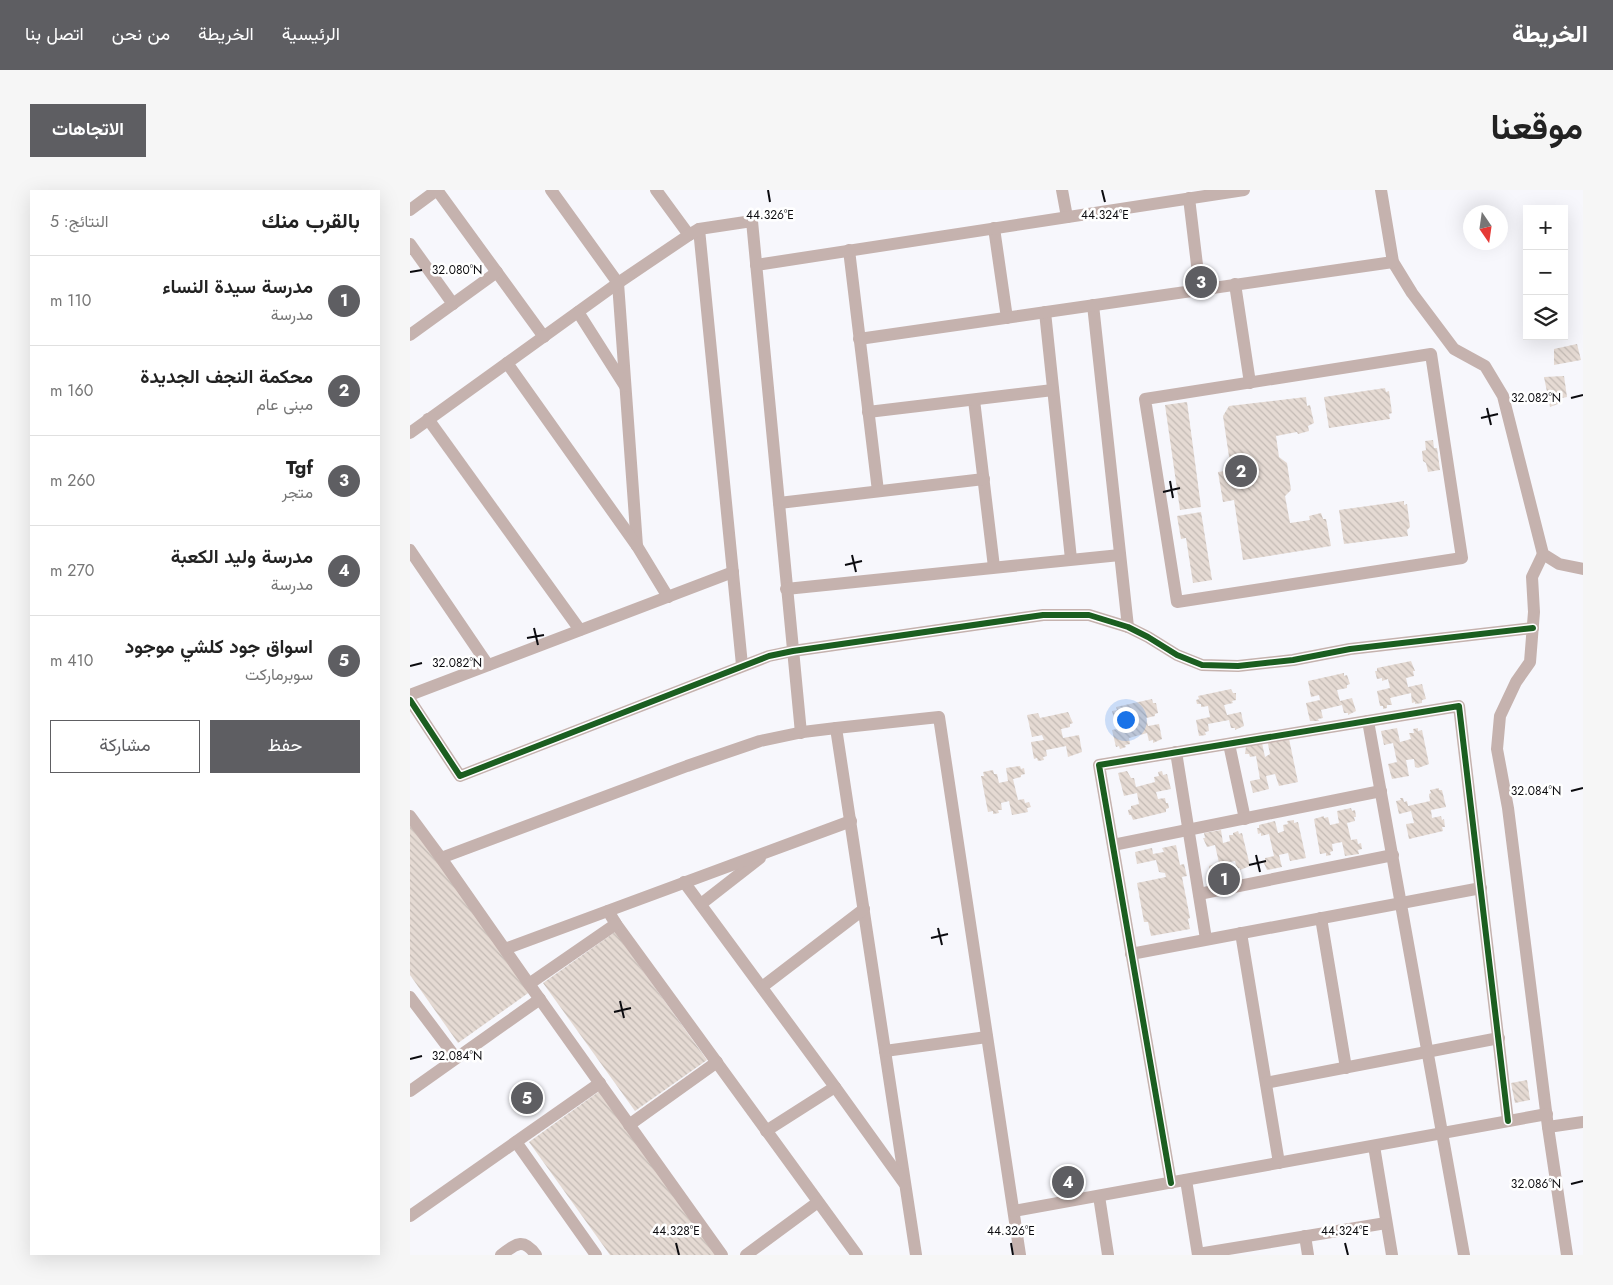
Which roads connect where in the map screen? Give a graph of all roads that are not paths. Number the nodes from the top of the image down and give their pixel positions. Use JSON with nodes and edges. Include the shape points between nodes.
{"nodes":[{"id":1,"x":437,"y":190,"type":"edge"},
{"id":2,"x":551,"y":190,"type":"edge"},
{"id":3,"x":656,"y":190,"type":"edge"},
{"id":4,"x":1062,"y":190,"type":"edge"},
{"id":5,"x":1244,"y":190,"type":"edge"},
{"id":6,"x":1381,"y":190,"type":"edge"},
{"id":7,"x":1189,"y":198,"type":"junction"},
{"id":8,"x":410,"y":210,"type":"edge"},
{"id":9,"x":1067,"y":217,"type":"junction"},
{"id":10,"x":994,"y":228,"type":"junction"},
{"id":11,"x":694,"y":232,"type":"junction"},
{"id":12,"x":410,"y":244,"type":"edge"},
{"id":13,"x":849,"y":250,"type":"junction"},
{"id":14,"x":1393,"y":262,"type":"junction"},
{"id":15,"x":756,"y":265,"type":"junction"},
{"id":16,"x":497,"y":272,"type":"junction"},
{"id":17,"x":618,"y":283,"type":"junction"},
{"id":18,"x":1235,"y":284,"type":"junction"},
{"id":19,"x":1200,"y":290,"type":"junction"},
{"id":20,"x":453,"y":304,"type":"junction"},
{"id":21,"x":1093,"y":305,"type":"junction"},
{"id":22,"x":578,"y":312,"type":"junction"},
{"id":23,"x":1044,"y":312,"type":"junction"},
{"id":24,"x":1007,"y":318,"type":"junction"},
{"id":25,"x":410,"y":334,"type":"edge"},
{"id":26,"x":544,"y":336,"type":"junction"},
{"id":27,"x":859,"y":339,"type":"junction"},
{"id":28,"x":507,"y":363,"type":"junction"},
{"id":29,"x":1250,"y":383,"type":"junction"},
{"id":30,"x":626,"y":389,"type":"junction"},
{"id":31,"x":1053,"y":390,"type":"junction"},
{"id":32,"x":974,"y":400,"type":"junction"},
{"id":33,"x":868,"y":412,"type":"junction"},
{"id":34,"x":428,"y":419,"type":"junction"},
{"id":35,"x":410,"y":432,"type":"edge"},
{"id":36,"x":984,"y":479,"type":"junction"},
{"id":37,"x":878,"y":491,"type":"junction"},
{"id":38,"x":779,"y":503,"type":"junction"},
{"id":39,"x":637,"y":546,"type":"junction"},
{"id":40,"x":410,"y":550,"type":"edge"},
{"id":41,"x":1543,"y":554,"type":"junction"},
{"id":42,"x":1120,"y":555,"type":"junction"},
{"id":43,"x":1070,"y":559,"type":"junction"},
{"id":44,"x":994,"y":567,"type":"junction"},
{"id":45,"x":1583,"y":569,"type":"edge"},
{"id":46,"x":733,"y":572,"type":"junction"},
{"id":47,"x":786,"y":589,"type":"junction"},
{"id":48,"x":668,"y":597,"type":"junction"},
{"id":49,"x":1128,"y":627,"type":"junction"},
{"id":50,"x":1533,"y":628,"type":"junction"},
{"id":51,"x":580,"y":630,"type":"junction"},
{"id":52,"x":792,"y":651,"type":"junction"},
{"id":53,"x":488,"y":665,"type":"junction"},
{"id":54,"x":742,"y":665,"type":"junction"},
{"id":55,"x":410,"y":696,"type":"edge"},
{"id":56,"x":410,"y":700,"type":"edge"},
{"id":57,"x":1368,"y":721,"type":"junction"},
{"id":58,"x":836,"y":728,"type":"junction"},
{"id":59,"x":801,"y":733,"type":"junction"},
{"id":60,"x":1230,"y":744,"type":"junction"},
{"id":61,"x":1176,"y":752,"type":"junction"},
{"id":62,"x":1381,"y":791,"type":"junction"},
{"id":63,"x":410,"y":816,"type":"edge"},
{"id":64,"x":1246,"y":819,"type":"junction"},
{"id":65,"x":851,"y":821,"type":"junction"},
{"id":66,"x":1189,"y":830,"type":"junction"},
{"id":67,"x":1113,"y":845,"type":"junction"},
{"id":68,"x":769,"y":851,"type":"junction"},
{"id":69,"x":1393,"y":855,"type":"junction"},
{"id":70,"x":441,"y":858,"type":"junction"},
{"id":71,"x":684,"y":882,"type":"junction"},
{"id":72,"x":1481,"y":888,"type":"junction"},
{"id":73,"x":1199,"y":894,"type":"junction"},
{"id":74,"x":1402,"y":903,"type":"junction"},
{"id":75,"x":701,"y":904,"type":"junction"},
{"id":76,"x":864,"y":909,"type":"junction"},
{"id":77,"x":608,"y":910,"type":"junction"},
{"id":78,"x":1321,"y":918,"type":"junction"},
{"id":79,"x":616,"y":924,"type":"junction"},
{"id":80,"x":1241,"y":932,"type":"junction"},
{"id":81,"x":1206,"y":939,"type":"junction"},
{"id":82,"x":505,"y":949,"type":"junction"},
{"id":83,"x":1132,"y":954,"type":"junction"},
{"id":84,"x":529,"y":984,"type":"junction"},
{"id":85,"x":762,"y":987,"type":"junction"},
{"id":86,"x":410,"y":997,"type":"edge"},
{"id":87,"x":540,"y":1000,"type":"junction"},
{"id":88,"x":987,"y":1037,"type":"junction"},
{"id":89,"x":1499,"y":1038,"type":"junction"},
{"id":90,"x":886,"y":1051,"type":"junction"},
{"id":91,"x":1428,"y":1052,"type":"junction"},
{"id":92,"x":456,"y":1058,"type":"junction"},
{"id":93,"x":717,"y":1062,"type":"junction"},
{"id":94,"x":1346,"y":1068,"type":"junction"},
{"id":95,"x":600,"y":1083,"type":"junction"},
{"id":96,"x":1266,"y":1083,"type":"junction"},
{"id":97,"x":835,"y":1087,"type":"junction"},
{"id":98,"x":410,"y":1090,"type":"edge"},
{"id":99,"x":1508,"y":1121,"type":"junction"},
{"id":100,"x":1548,"y":1121,"type":"junction"},
{"id":101,"x":1583,"y":1122,"type":"edge"},
{"id":102,"x":630,"y":1125,"type":"junction"},
{"id":103,"x":766,"y":1131,"type":"junction"},
{"id":104,"x":1442,"y":1134,"type":"junction"},
{"id":105,"x":516,"y":1142,"type":"junction"},
{"id":106,"x":1374,"y":1146,"type":"junction"},
{"id":107,"x":1279,"y":1163,"type":"junction"},
{"id":108,"x":1186,"y":1180,"type":"junction"},
{"id":109,"x":1171,"y":1183,"type":"junction"},
{"id":110,"x":906,"y":1185,"type":"junction"},
{"id":111,"x":1099,"y":1196,"type":"junction"},
{"id":112,"x":818,"y":1202,"type":"junction"},
{"id":113,"x":1014,"y":1211,"type":"junction"},
{"id":114,"x":410,"y":1216,"type":"edge"},
{"id":115,"x":1386,"y":1223,"type":"junction"},
{"id":116,"x":1305,"y":1236,"type":"junction"},
{"id":117,"x":1245,"y":1251,"type":"edge"},
{"id":118,"x":501,"y":1255,"type":"edge"},
{"id":119,"x":536,"y":1255,"type":"edge"},
{"id":120,"x":596,"y":1255,"type":"edge"},
{"id":121,"x":722,"y":1255,"type":"edge"},
{"id":122,"x":746,"y":1255,"type":"edge"},
{"id":123,"x":857,"y":1255,"type":"edge"},
{"id":124,"x":916,"y":1255,"type":"edge"},
{"id":125,"x":1020,"y":1255,"type":"edge"},
{"id":126,"x":1108,"y":1255,"type":"edge"},
{"id":127,"x":1198,"y":1255,"type":"edge"},
{"id":128,"x":1308,"y":1255,"type":"edge"},
{"id":129,"x":1392,"y":1255,"type":"edge"},
{"id":130,"x":1464,"y":1255,"type":"edge"},
{"id":131,"x":1567,"y":1255,"type":"edge"}],
"edges":[{"from":1,"to":8,"type":"street"},
{"from":1,"to":16,"type":"street"},
{"from":2,"to":17,"type":"street"},
{"from":3,"to":11,"type":"street"},
{"from":4,"to":9,"type":"street"},
{"from":5,"to":7,"type":"street"},
{"from":6,"to":14,"type":"street"},
{"from":7,"to":9,"type":"street"},
{"from":7,"to":19,"type":"street"},
{"from":9,"to":10,"type":"street"},
{"from":10,"to":13,"type":"street"},
{"from":10,"to":24,"type":"street"},
{"from":11,"to":15,"type":"street","via":[[752,222]]},
{"from":11,"to":17,"type":"street"},
{"from":11,"to":46,"type":"street"},
{"from":12,"to":20,"type":"street"},
{"from":13,"to":15,"type":"street"},
{"from":13,"to":27,"type":"street"},
{"from":14,"to":18,"type":"street"},
{"from":14,"to":41,"type":"street","via":[[1454,349],[1485,366],[1503,396]]},
{"from":15,"to":38,"type":"street"},
{"from":16,"to":20,"type":"street"},
{"from":16,"to":26,"type":"street"},
{"from":17,"to":22,"type":"street"},
{"from":17,"to":30,"type":"street"},
{"from":18,"to":19,"type":"street"},
{"from":18,"to":29,"type":"street"},
{"from":19,"to":21,"type":"street"},
{"from":20,"to":25,"type":"street"},
{"from":21,"to":23,"type":"street"},
{"from":21,"to":42,"type":"street"},
{"from":22,"to":26,"type":"street"},
{"from":22,"to":30,"type":"street"},
{"from":23,"to":24,"type":"street"},
{"from":23,"to":31,"type":"street"},
{"from":24,"to":27,"type":"street"},
{"from":26,"to":28,"type":"street"},
{"from":27,"to":33,"type":"street"},
{"from":28,"to":34,"type":"street"},
{"from":28,"to":39,"type":"street"},
{"from":29,"to":29,"type":"street","via":[[1430,354],[1462,558],[1177,602],[1145,399]]},
{"from":30,"to":39,"type":"street"},
{"from":31,"to":32,"type":"street"},
{"from":31,"to":43,"type":"street"},
{"from":32,"to":33,"type":"street"},
{"from":32,"to":36,"type":"street"},
{"from":33,"to":37,"type":"street"},
{"from":34,"to":35,"type":"street"},
{"from":34,"to":51,"type":"street"},
{"from":36,"to":37,"type":"street"},
{"from":36,"to":44,"type":"street"},
{"from":37,"to":38,"type":"street"},
{"from":38,"to":47,"type":"street"},
{"from":39,"to":48,"type":"street"},
{"from":40,"to":53,"type":"street"},
{"from":41,"to":45,"type":"street","via":[[1559,564]]},
{"from":41,"to":50,"type":"street","via":[[1532,577]]},
{"from":42,"to":43,"type":"street"},
{"from":42,"to":49,"type":"street"},
{"from":43,"to":44,"type":"street"},
{"from":44,"to":47,"type":"street"},
{"from":46,"to":48,"type":"street"},
{"from":46,"to":54,"type":"street"},
{"from":47,"to":52,"type":"street"},
{"from":48,"to":51,"type":"street"},
{"from":49,"to":50,"type":"street","via":[[1177,655],[1202,665],[1238,666],[1350,649]]},
{"from":49,"to":52,"type":"street","via":[[1089,615],[1043,615]]},
{"from":50,"to":100,"type":"street","via":[[1530,662],[1516,682],[1500,716],[1497,749],[1508,808]]},
{"from":51,"to":53,"type":"street"},
{"from":52,"to":54,"type":"street"},
{"from":52,"to":59,"type":"street"},
{"from":53,"to":55,"type":"street"},
{"from":54,"to":56,"type":"street","via":[[460,776]]},
{"from":57,"to":60,"type":"street"},
{"from":57,"to":62,"type":"street"},
{"from":57,"to":72,"type":"street","via":[[1459,706]]},
{"from":58,"to":59,"type":"street"},
{"from":58,"to":65,"type":"street"},
{"from":58,"to":88,"type":"street","via":[[939,718]]},
{"from":59,"to":70,"type":"street","via":[[760,741],[714,756]]},
{"from":60,"to":61,"type":"street"},
{"from":60,"to":64,"type":"street"},
{"from":61,"to":66,"type":"street"},
{"from":61,"to":67,"type":"street","via":[[1099,765]]},
{"from":62,"to":64,"type":"street"},
{"from":62,"to":69,"type":"street"},
{"from":63,"to":70,"type":"street"},
{"from":64,"to":66,"type":"street"},
{"from":65,"to":68,"type":"street"},
{"from":65,"to":76,"type":"street"},
{"from":66,"to":67,"type":"street"},
{"from":66,"to":73,"type":"street"},
{"from":67,"to":83,"type":"street"},
{"from":68,"to":71,"type":"street"},
{"from":68,"to":75,"type":"street"},
{"from":69,"to":73,"type":"street"},
{"from":69,"to":74,"type":"street"},
{"from":70,"to":82,"type":"street"},
{"from":71,"to":75,"type":"street"},
{"from":71,"to":77,"type":"street"},
{"from":72,"to":74,"type":"street"},
{"from":72,"to":89,"type":"street"},
{"from":73,"to":81,"type":"street"},
{"from":74,"to":78,"type":"street"},
{"from":74,"to":91,"type":"street"},
{"from":75,"to":85,"type":"street"},
{"from":76,"to":85,"type":"street"},
{"from":76,"to":90,"type":"street"},
{"from":77,"to":79,"type":"street"},
{"from":77,"to":82,"type":"street"},
{"from":78,"to":80,"type":"street"},
{"from":78,"to":94,"type":"street"},
{"from":79,"to":84,"type":"street"},
{"from":79,"to":93,"type":"street"},
{"from":80,"to":81,"type":"street"},
{"from":80,"to":96,"type":"street"},
{"from":81,"to":83,"type":"street"},
{"from":82,"to":84,"type":"street"},
{"from":83,"to":109,"type":"street"},
{"from":84,"to":87,"type":"street"},
{"from":85,"to":97,"type":"street"},
{"from":86,"to":92,"type":"street"},
{"from":87,"to":92,"type":"street"},
{"from":87,"to":95,"type":"street"},
{"from":88,"to":90,"type":"street"},
{"from":88,"to":113,"type":"street"},
{"from":89,"to":91,"type":"street"},
{"from":89,"to":99,"type":"street"},
{"from":90,"to":110,"type":"street"},
{"from":91,"to":94,"type":"street"},
{"from":91,"to":104,"type":"street"},
{"from":92,"to":98,"type":"street"},
{"from":93,"to":102,"type":"street"},
{"from":93,"to":103,"type":"street"},
{"from":94,"to":96,"type":"street"},
{"from":95,"to":102,"type":"street"},
{"from":95,"to":105,"type":"street"},
{"from":96,"to":107,"type":"street"},
{"from":97,"to":103,"type":"street"},
{"from":97,"to":110,"type":"street"},
{"from":99,"to":100,"type":"street"},
{"from":99,"to":104,"type":"street"},
{"from":100,"to":101,"type":"street"},
{"from":100,"to":131,"type":"street"},
{"from":102,"to":121,"type":"street"},
{"from":103,"to":112,"type":"street"},
{"from":104,"to":106,"type":"street"},
{"from":104,"to":130,"type":"street"},
{"from":105,"to":114,"type":"street"},
{"from":105,"to":120,"type":"street"},
{"from":106,"to":107,"type":"street"},
{"from":106,"to":115,"type":"street"},
{"from":107,"to":108,"type":"street"},
{"from":108,"to":109,"type":"street"},
{"from":108,"to":127,"type":"street"},
{"from":109,"to":111,"type":"street"},
{"from":110,"to":124,"type":"street"},
{"from":111,"to":113,"type":"street"},
{"from":111,"to":126,"type":"street"},
{"from":112,"to":122,"type":"street"},
{"from":112,"to":123,"type":"street"},
{"from":113,"to":125,"type":"street"},
{"from":115,"to":116,"type":"street"},
{"from":115,"to":129,"type":"street"},
{"from":116,"to":117,"type":"street"},
{"from":116,"to":128,"type":"street"},
{"from":117,"to":127,"type":"street"},
{"from":118,"to":119,"type":"street","via":[[516,1244],[524,1243]]}]}
